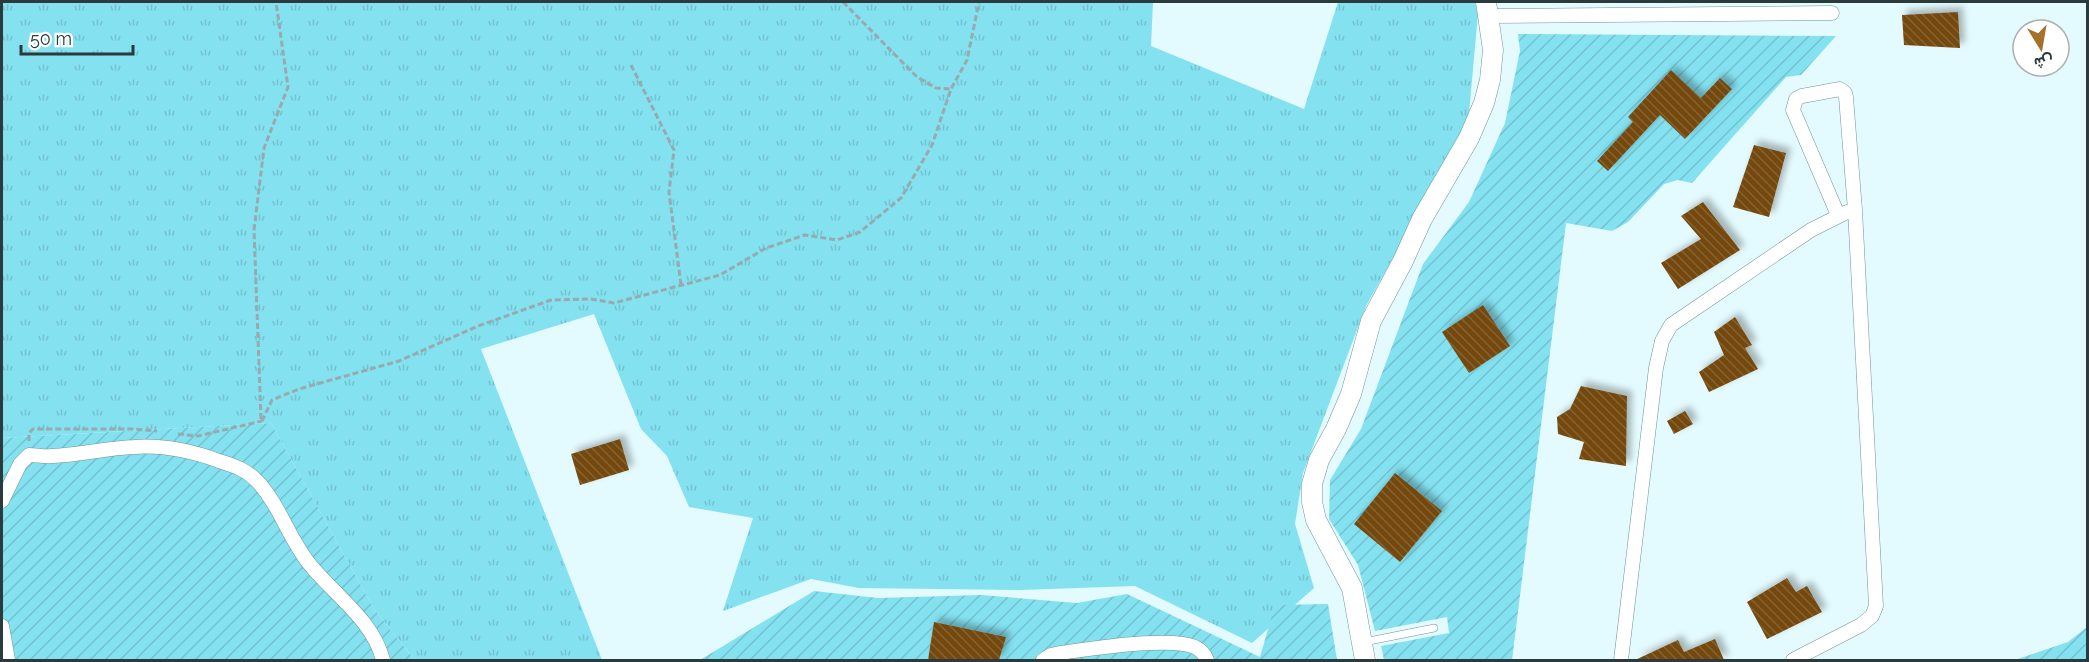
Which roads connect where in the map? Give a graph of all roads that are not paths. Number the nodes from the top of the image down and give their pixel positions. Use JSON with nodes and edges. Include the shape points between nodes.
{"nodes":[{"id":1,"x":1487,"y":9,"type":"edge"},
{"id":2,"x":1832,"y":13,"type":"dead end"},
{"id":3,"x":1856,"y":210,"type":"junction"},
{"id":4,"x":1838,"y":215,"type":"junction"},
{"id":5,"x":2,"y":501,"type":"edge"},
{"id":6,"x":2,"y":626,"type":"edge"},
{"id":7,"x":1434,"y":628,"type":"dead end"},
{"id":8,"x":1363,"y":652,"type":"edge"},
{"id":9,"x":8,"y":660,"type":"edge"},
{"id":10,"x":383,"y":660,"type":"edge"},
{"id":11,"x":1043,"y":660,"type":"edge"},
{"id":12,"x":1208,"y":660,"type":"edge"},
{"id":13,"x":1621,"y":660,"type":"edge"},
{"id":14,"x":1793,"y":660,"type":"edge"}],
"edges":[{"from":1,"to":2,"type":"street"},
{"from":1,"to":8,"type":"street","via":[[1493,50],[1484,103],[1371,321],[1351,394],[1319,460],[1312,484],[1316,520],[1352,588]]},
{"from":3,"to":4,"type":"street"},
{"from":3,"to":4,"type":"street","via":[[1845,93],[1840,89],[1802,96],[1793,104],[1794,116]]},
{"from":3,"to":14,"type":"street","via":[[1876,606],[1872,616],[1861,625]]},
{"from":4,"to":13,"type":"street","via":[[1671,325],[1662,341]]},
{"from":5,"to":10,"type":"street","via":[[20,464],[29,455],[50,457],[155,447],[240,468],[266,492],[298,549],[373,636]]},
{"from":6,"to":9,"type":"street"},
{"from":7,"to":8,"type":"lane"},
{"from":11,"to":12,"type":"street","via":[[1060,653],[1153,643],[1185,644],[1197,648]]}]}
